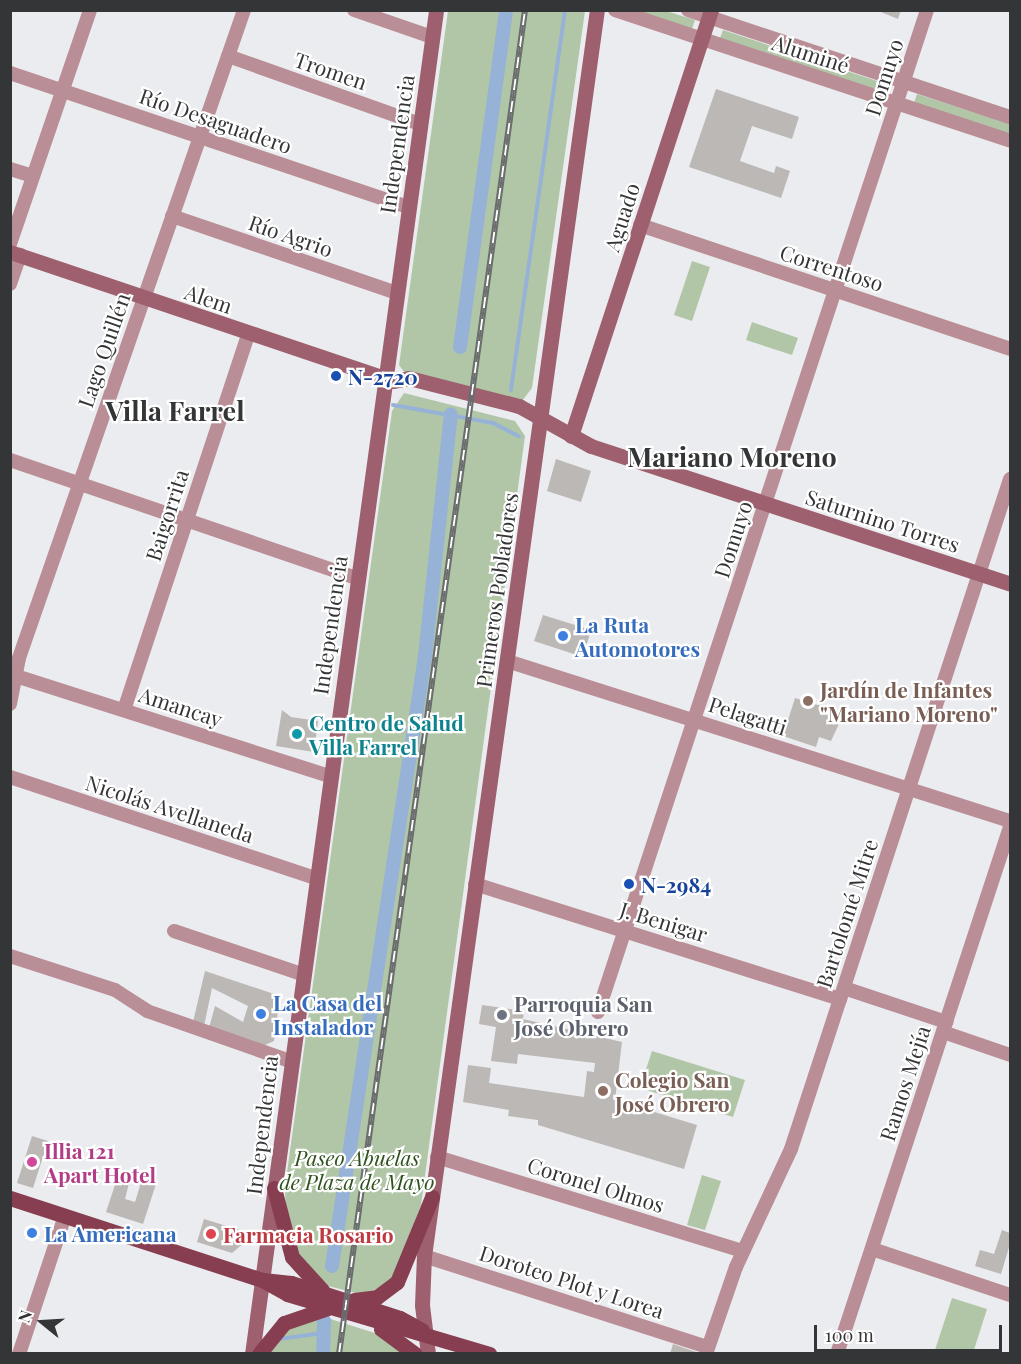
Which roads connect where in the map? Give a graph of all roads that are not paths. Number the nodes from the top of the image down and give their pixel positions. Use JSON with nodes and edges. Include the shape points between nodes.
{"nodes":[{"id":1,"x":90,"y":10,"type":"edge"},
{"id":2,"x":243,"y":10,"type":"edge"},
{"id":3,"x":354,"y":10,"type":"edge"},
{"id":4,"x":436,"y":10,"type":"edge"},
{"id":5,"x":597,"y":10,"type":"edge"},
{"id":6,"x":615,"y":10,"type":"edge"},
{"id":7,"x":688,"y":10,"type":"edge"},
{"id":8,"x":927,"y":10,"type":"edge"},
{"id":9,"x":709,"y":14,"type":"edge"},
{"id":10,"x":432,"y":37,"type":"junction"},
{"id":11,"x":701,"y":39,"type":"junction"},
{"id":12,"x":228,"y":56,"type":"junction"},
{"id":13,"x":10,"y":73,"type":"edge"},
{"id":14,"x":904,"y":82,"type":"junction"},
{"id":15,"x":62,"y":91,"type":"junction"},
{"id":16,"x":897,"y":103,"type":"junction"},
{"id":17,"x":1011,"y":117,"type":"edge"},
{"id":18,"x":420,"y":124,"type":"junction"},
{"id":19,"x":200,"y":136,"type":"junction"},
{"id":20,"x":1011,"y":141,"type":"edge"},
{"id":21,"x":10,"y":169,"type":"edge"},
{"id":22,"x":33,"y":176,"type":"junction"},
{"id":23,"x":409,"y":207,"type":"junction"},
{"id":24,"x":172,"y":216,"type":"junction"},
{"id":25,"x":640,"y":225,"type":"junction"},
{"id":26,"x":14,"y":250,"type":"edge"},
{"id":27,"x":10,"y":284,"type":"edge"},
{"id":28,"x":835,"y":290,"type":"junction"},
{"id":29,"x":397,"y":293,"type":"junction"},
{"id":30,"x":143,"y":297,"type":"junction"},
{"id":31,"x":248,"y":333,"type":"junction"},
{"id":32,"x":1011,"y":349,"type":"edge"},
{"id":33,"x":389,"y":381,"type":"junction"},
{"id":34,"x":540,"y":419,"type":"junction"},
{"id":35,"x":571,"y":436,"type":"junction"},
{"id":36,"x":10,"y":460,"type":"edge"},
{"id":37,"x":1011,"y":479,"type":"edge"},
{"id":38,"x":78,"y":484,"type":"junction"},
{"id":39,"x":765,"y":503,"type":"junction"},
{"id":40,"x":186,"y":522,"type":"junction"},
{"id":41,"x":980,"y":573,"type":"junction"},
{"id":42,"x":357,"y":578,"type":"junction"},
{"id":43,"x":1011,"y":584,"type":"edge"},
{"id":44,"x":507,"y":661,"type":"junction"},
{"id":45,"x":19,"y":677,"type":"junction"},
{"id":46,"x":10,"y":704,"type":"edge"},
{"id":47,"x":124,"y":710,"type":"junction"},
{"id":48,"x":694,"y":720,"type":"junction"},
{"id":49,"x":330,"y":776,"type":"junction"},
{"id":50,"x":10,"y":777,"type":"edge"},
{"id":51,"x":909,"y":789,"type":"junction"},
{"id":52,"x":1011,"y":821,"type":"edge"},
{"id":53,"x":1011,"y":827,"type":"edge"},
{"id":54,"x":315,"y":878,"type":"junction"},
{"id":55,"x":475,"y":884,"type":"junction"},
{"id":56,"x":174,"y":931,"type":"dead end"},
{"id":57,"x":625,"y":931,"type":"junction"},
{"id":58,"x":10,"y":956,"type":"edge"},
{"id":59,"x":302,"y":974,"type":"junction"},
{"id":60,"x":842,"y":993,"type":"junction"},
{"id":61,"x":598,"y":1012,"type":"dead end"},
{"id":62,"x":944,"y":1027,"type":"junction"},
{"id":63,"x":1011,"y":1055,"type":"edge"},
{"id":64,"x":290,"y":1061,"type":"junction"},
{"id":65,"x":437,"y":1157,"type":"junction"},
{"id":66,"x":274,"y":1188,"type":"junction"},
{"id":67,"x":432,"y":1197,"type":"junction"},
{"id":68,"x":10,"y":1198,"type":"edge"},
{"id":69,"x":65,"y":1216,"type":"junction"},
{"id":70,"x":872,"y":1249,"type":"junction"},
{"id":71,"x":743,"y":1251,"type":"junction"},
{"id":72,"x":424,"y":1256,"type":"junction"},
{"id":73,"x":262,"y":1280,"type":"junction"},
{"id":74,"x":1011,"y":1295,"type":"edge"},
{"id":75,"x":329,"y":1301,"type":"junction"},
{"id":76,"x":347,"y":1301,"type":"junction"},
{"id":77,"x":360,"y":1317,"type":"junction"},
{"id":78,"x":424,"y":1332,"type":"junction"},
{"id":79,"x":707,"y":1350,"type":"edge"},
{"id":80,"x":19,"y":1353,"type":"edge"},
{"id":81,"x":252,"y":1353,"type":"edge"},
{"id":82,"x":259,"y":1353,"type":"edge"},
{"id":83,"x":415,"y":1353,"type":"edge"},
{"id":84,"x":428,"y":1353,"type":"edge"},
{"id":85,"x":489,"y":1353,"type":"edge"},
{"id":86,"x":837,"y":1353,"type":"edge"}],
"edges":[{"from":1,"to":15,"type":"street"},
{"from":2,"to":12,"type":"street","name":"Lago Quillén"},
{"from":3,"to":10,"type":"street"},
{"from":4,"to":10,"type":"street","name":"Independencia"},
{"from":5,"to":34,"type":"street","name":"Primeros Pobladores"},
{"from":6,"to":11,"type":"street","name":"Aluminé"},
{"from":7,"to":9,"type":"street","name":"Aluminé"},
{"from":8,"to":14,"type":"street","name":"Domuyo"},
{"from":9,"to":11,"type":"street","name":"Aguado"},
{"from":9,"to":14,"type":"street","name":"Aluminé"},
{"from":10,"to":18,"type":"street","name":"Independencia"},
{"from":11,"to":16,"type":"street","name":"Aluminé"},
{"from":11,"to":25,"type":"street","name":"Aguado"},
{"from":12,"to":18,"type":"street","name":"Tromen"},
{"from":12,"to":19,"type":"street","name":"Lago Quillén"},
{"from":13,"to":15,"type":"street","name":"Río Desaguadero"},
{"from":14,"to":16,"type":"street","name":"Domuyo"},
{"from":14,"to":17,"type":"street","name":"Aluminé"},
{"from":15,"to":19,"type":"street","name":"Río Desaguadero"},
{"from":15,"to":22,"type":"street"},
{"from":16,"to":20,"type":"street","name":"Aluminé"},
{"from":16,"to":28,"type":"street","name":"Domuyo"},
{"from":18,"to":23,"type":"street","name":"Independencia"},
{"from":19,"to":23,"type":"street","name":"Río Desaguadero"},
{"from":19,"to":24,"type":"street","name":"Lago Quillén"},
{"from":21,"to":22,"type":"street"},
{"from":22,"to":26,"type":"street"},
{"from":23,"to":29,"type":"street","name":"Independencia"},
{"from":24,"to":29,"type":"street","name":"Río Agrio"},
{"from":24,"to":30,"type":"street","name":"Lago Quillén"},
{"from":25,"to":28,"type":"street","name":"Correntoso"},
{"from":25,"to":35,"type":"street","name":"Aguado"},
{"from":26,"to":27,"type":"street"},
{"from":26,"to":30,"type":"street","name":"Alem"},
{"from":28,"to":32,"type":"street","name":"Correntoso"},
{"from":28,"to":39,"type":"street","name":"Domuyo"},
{"from":29,"to":33,"type":"street","name":"Independencia"},
{"from":30,"to":31,"type":"street","name":"Alem"},
{"from":30,"to":38,"type":"street","name":"Lago Quillén"},
{"from":31,"to":33,"type":"street","name":"Alem"},
{"from":31,"to":40,"type":"street","name":"Baigorrita"},
{"from":33,"to":34,"type":"street","name":"Alem"},
{"from":33,"to":42,"type":"street","name":"Independencia"},
{"from":34,"to":35,"type":"street","name":"Saturnino Torres"},
{"from":34,"to":44,"type":"street","name":"Primeros Pobladores"},
{"from":35,"to":39,"type":"street","name":"Saturnino Torres"},
{"from":36,"to":38,"type":"street"},
{"from":37,"to":41,"type":"street","name":"Bartolomé Mitre"},
{"from":38,"to":40,"type":"street"},
{"from":38,"to":45,"type":"street","name":"Lago Quillén","via":[[20,658]]},
{"from":39,"to":41,"type":"street","name":"Saturnino Torres"},
{"from":39,"to":48,"type":"street","name":"Domuyo"},
{"from":40,"to":42,"type":"street"},
{"from":40,"to":47,"type":"street","name":"Baigorrita"},
{"from":41,"to":43,"type":"street","name":"Saturnino Torres"},
{"from":41,"to":51,"type":"street","name":"Bartolomé Mitre"},
{"from":42,"to":49,"type":"street","name":"Independencia"},
{"from":44,"to":48,"type":"street","name":"Pelagatti"},
{"from":44,"to":55,"type":"street","name":"Primeros Pobladores"},
{"from":45,"to":46,"type":"street","name":"Lago Quillén"},
{"from":45,"to":47,"type":"street","name":"Amancay"},
{"from":47,"to":49,"type":"street","name":"Amancay"},
{"from":48,"to":51,"type":"street","name":"Pelagatti"},
{"from":48,"to":57,"type":"street","name":"Domuyo"},
{"from":49,"to":54,"type":"street","name":"Independencia"},
{"from":50,"to":54,"type":"street","name":"Nicolás Avellaneda"},
{"from":51,"to":52,"type":"street","name":"Pelagatti"},
{"from":51,"to":60,"type":"street","name":"Bartolomé Mitre"},
{"from":53,"to":62,"type":"street","name":"Ramos Mejía"},
{"from":54,"to":59,"type":"street","name":"Independencia"},
{"from":55,"to":57,"type":"street","name":"J. Benigar"},
{"from":55,"to":65,"type":"street","name":"Primeros Pobladores"},
{"from":56,"to":59,"type":"street"},
{"from":57,"to":60,"type":"street","name":"J. Benigar"},
{"from":57,"to":61,"type":"street","name":"Domuyo"},
{"from":58,"to":64,"type":"street","via":[[116,990],[147,1011]]},
{"from":59,"to":64,"type":"street","name":"Independencia"},
{"from":60,"to":62,"type":"street","name":"J. Benigar"},
{"from":60,"to":71,"type":"street","name":"Bartolomé Mitre","via":[[787,1160]]},
{"from":62,"to":63,"type":"street","name":"J. Benigar"},
{"from":62,"to":70,"type":"street","name":"Ramos Mejía"},
{"from":64,"to":66,"type":"street","name":"Independencia"},
{"from":65,"to":67,"type":"street","name":"Primeros Pobladores"},
{"from":65,"to":71,"type":"street","name":"Coronel Olmos"},
{"from":66,"to":73,"type":"street","name":"Independencia"},
{"from":66,"to":75,"type":"main road","via":[[292,1257]]},
{"from":67,"to":72,"type":"street","name":"Primeros Pobladores"},
{"from":67,"to":76,"type":"main road","via":[[397,1282],[376,1297]]},
{"from":68,"to":69,"type":"main road"},
{"from":69,"to":73,"type":"main road"},
{"from":69,"to":80,"type":"street"},
{"from":70,"to":74,"type":"street"},
{"from":70,"to":86,"type":"street","name":"Ramos Mejía"},
{"from":71,"to":79,"type":"street","name":"Bartolomé Mitre"},
{"from":72,"to":78,"type":"street","name":"Primeros Pobladores"},
{"from":72,"to":79,"type":"street","name":"Doroteo Plot y Lorea"},
{"from":73,"to":75,"type":"main road"},
{"from":73,"to":81,"type":"street","name":"Independencia"},
{"from":75,"to":76,"type":"main road"},
{"from":75,"to":77,"type":"main road"},
{"from":75,"to":82,"type":"main road","via":[[290,1319]]},
{"from":76,"to":78,"type":"main road","via":[[404,1319]]},
{"from":77,"to":78,"type":"main road"},
{"from":77,"to":83,"type":"main road"},
{"from":78,"to":84,"type":"street","name":"Primeros Pobladores"},
{"from":78,"to":85,"type":"main road"}]}
